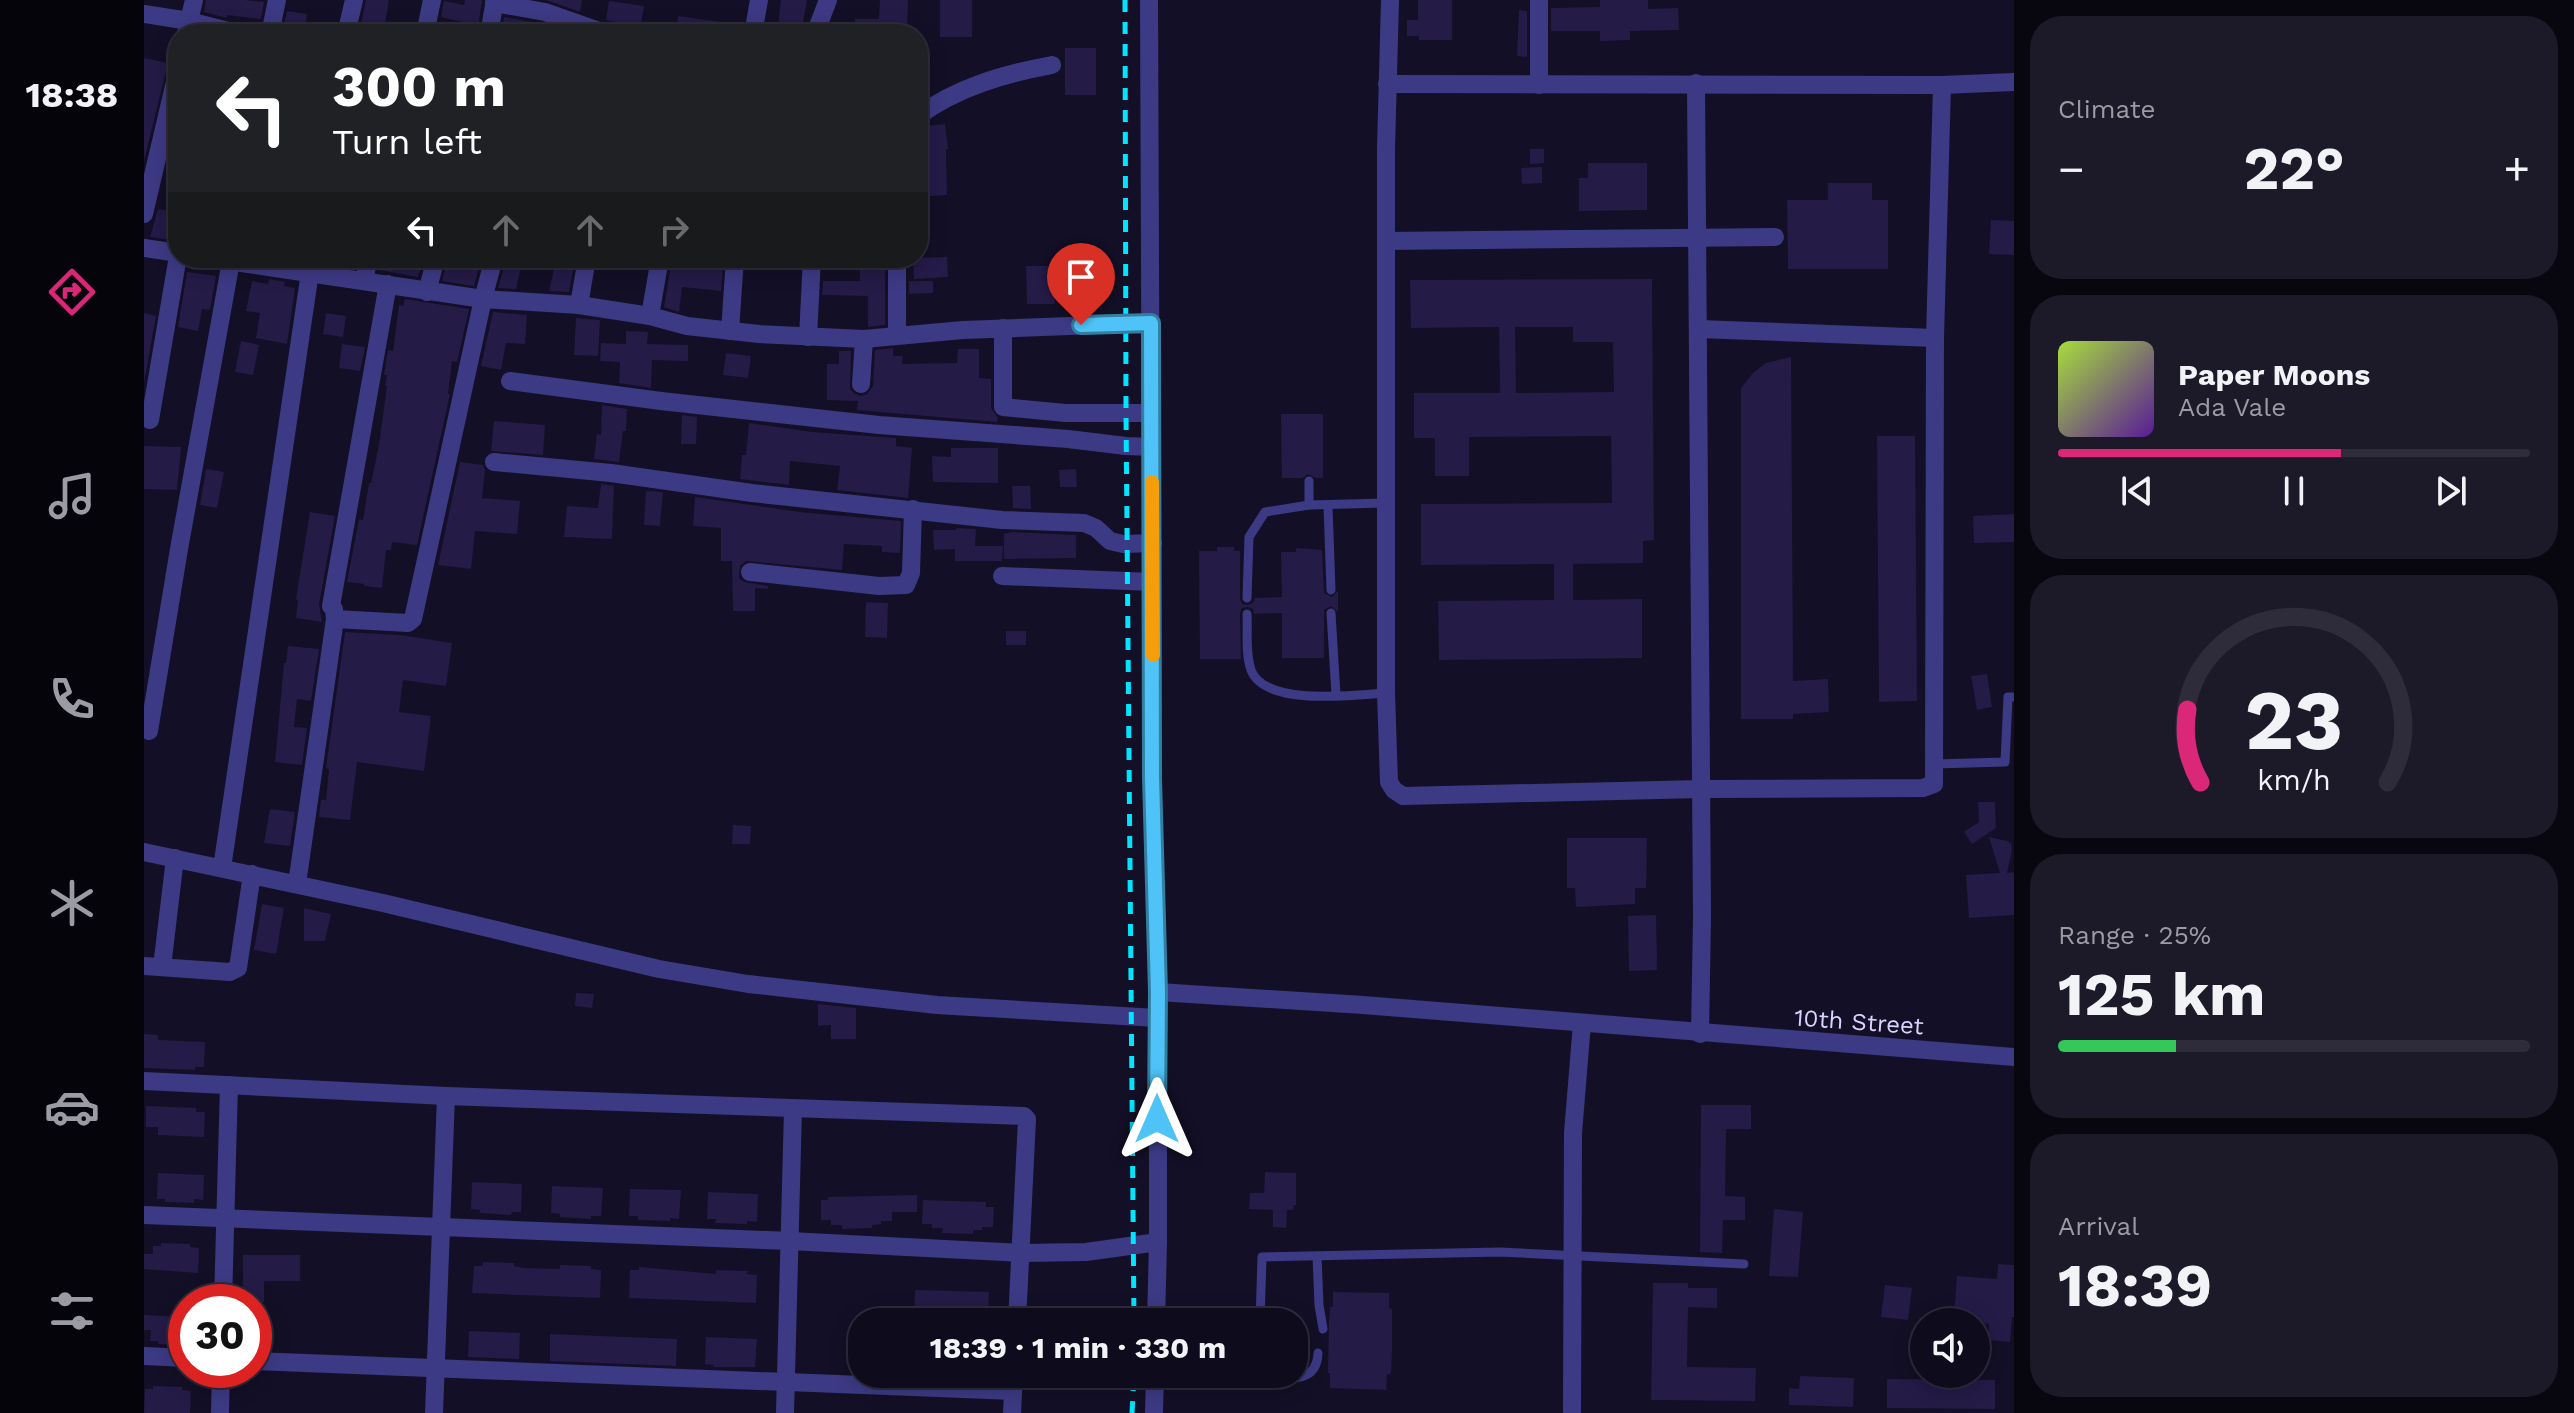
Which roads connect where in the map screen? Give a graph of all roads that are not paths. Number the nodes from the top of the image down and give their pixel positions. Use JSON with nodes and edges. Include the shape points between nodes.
{"nodes":[{"id":1,"x":194,"y":0,"type":"edge"},
{"id":2,"x":277,"y":0,"type":"edge"},
{"id":3,"x":354,"y":0,"type":"edge"},
{"id":4,"x":432,"y":0,"type":"edge"},
{"id":5,"x":759,"y":0,"type":"edge"},
{"id":6,"x":828,"y":0,"type":"edge"},
{"id":7,"x":1149,"y":0,"type":"edge"},
{"id":8,"x":1390,"y":0,"type":"edge"},
{"id":9,"x":1539,"y":0,"type":"edge"},
{"id":10,"x":495,"y":2,"type":"edge"},
{"id":11,"x":144,"y":14,"type":"edge"},
{"id":12,"x":178,"y":24,"type":"edge"},
{"id":13,"x":189,"y":24,"type":"edge"},
{"id":14,"x":272,"y":24,"type":"edge"},
{"id":15,"x":348,"y":24,"type":"edge"},
{"id":16,"x":427,"y":24,"type":"edge"},
{"id":17,"x":491,"y":24,"type":"edge"},
{"id":18,"x":579,"y":24,"type":"edge"},
{"id":19,"x":755,"y":24,"type":"edge"},
{"id":20,"x":819,"y":24,"type":"edge"},
{"id":21,"x":1052,"y":65,"type":"dead end"},
{"id":22,"x":2014,"y":82,"type":"edge"},
{"id":23,"x":1696,"y":83,"type":"junction"},
{"id":24,"x":1387,"y":84,"type":"junction"},
{"id":25,"x":1539,"y":85,"type":"junction"},
{"id":26,"x":1942,"y":85,"type":"junction"},
{"id":27,"x":928,"y":110,"type":"edge"},
{"id":28,"x":168,"y":112,"type":"edge"},
{"id":29,"x":144,"y":214,"type":"edge"},
{"id":30,"x":1775,"y":237,"type":"dead end"},
{"id":31,"x":1697,"y":238,"type":"junction"},
{"id":32,"x":1386,"y":241,"type":"junction"},
{"id":33,"x":144,"y":248,"type":"edge"},
{"id":34,"x":168,"y":253,"type":"edge"},
{"id":35,"x":176,"y":268,"type":"edge"},
{"id":36,"x":219,"y":268,"type":"edge"},
{"id":37,"x":299,"y":268,"type":"edge"},
{"id":38,"x":304,"y":268,"type":"edge"},
{"id":39,"x":367,"y":268,"type":"edge"},
{"id":40,"x":433,"y":268,"type":"edge"},
{"id":41,"x":491,"y":268,"type":"edge"},
{"id":42,"x":585,"y":268,"type":"edge"},
{"id":43,"x":658,"y":268,"type":"edge"},
{"id":44,"x":734,"y":268,"type":"edge"},
{"id":45,"x":811,"y":268,"type":"edge"},
{"id":46,"x":897,"y":268,"type":"edge"},
{"id":47,"x":364,"y":280,"type":"junction"},
{"id":48,"x":388,"y":284,"type":"junction"},
{"id":49,"x":427,"y":292,"type":"junction"},
{"id":50,"x":483,"y":299,"type":"junction"},
{"id":51,"x":579,"y":305,"type":"junction"},
{"id":52,"x":650,"y":316,"type":"junction"},
{"id":53,"x":1151,"y":323,"type":"junction"},
{"id":54,"x":1003,"y":328,"type":"junction"},
{"id":55,"x":1699,"y":329,"type":"junction"},
{"id":56,"x":730,"y":331,"type":"junction"},
{"id":57,"x":897,"y":336,"type":"junction"},
{"id":58,"x":808,"y":337,"type":"junction"},
{"id":59,"x":1935,"y":338,"type":"junction"},
{"id":60,"x":864,"y":339,"type":"junction"},
{"id":61,"x":510,"y":381,"type":"dead end"},
{"id":62,"x":861,"y":384,"type":"dead end"},
{"id":63,"x":1003,"y":407,"type":"junction"},
{"id":64,"x":1152,"y":413,"type":"junction"},
{"id":65,"x":150,"y":420,"type":"dead end"},
{"id":66,"x":1002,"y":434,"type":"junction"},
{"id":67,"x":1152,"y":447,"type":"junction"},
{"id":68,"x":494,"y":462,"type":"dead end"},
{"id":69,"x":1309,"y":481,"type":"dead end"},
{"id":70,"x":1386,"y":503,"type":"junction"},
{"id":71,"x":1309,"y":505,"type":"junction"},
{"id":72,"x":1328,"y":506,"type":"junction"},
{"id":73,"x":913,"y":509,"type":"junction"},
{"id":74,"x":1153,"y":543,"type":"junction"},
{"id":75,"x":750,"y":572,"type":"dead end"},
{"id":76,"x":1002,"y":576,"type":"dead end"},
{"id":77,"x":1152,"y":582,"type":"junction"},
{"id":78,"x":1331,"y":590,"type":"dead end"},
{"id":79,"x":1247,"y":598,"type":"dead end"},
{"id":80,"x":1331,"y":613,"type":"dead end"},
{"id":81,"x":1247,"y":614,"type":"dead end"},
{"id":82,"x":335,"y":619,"type":"junction"},
{"id":83,"x":1386,"y":693,"type":"junction"},
{"id":84,"x":1336,"y":695,"type":"junction"},
{"id":85,"x":2014,"y":697,"type":"edge"},
{"id":86,"x":149,"y":731,"type":"dead end"},
{"id":87,"x":1934,"y":764,"type":"junction"},
{"id":88,"x":1701,"y":789,"type":"junction"},
{"id":89,"x":144,"y":852,"type":"edge"},
{"id":90,"x":175,"y":858,"type":"junction"},
{"id":91,"x":222,"y":868,"type":"junction"},
{"id":92,"x":252,"y":874,"type":"junction"},
{"id":93,"x":297,"y":884,"type":"junction"},
{"id":94,"x":153,"y":966,"type":"edge"},
{"id":95,"x":1158,"y":992,"type":"junction"},
{"id":96,"x":1157,"y":1018,"type":"junction"},
{"id":97,"x":1582,"y":1023,"type":"junction"},
{"id":98,"x":1700,"y":1034,"type":"junction"},
{"id":99,"x":2014,"y":1057,"type":"edge"},
{"id":100,"x":144,"y":1081,"type":"edge"},
{"id":101,"x":229,"y":1085,"type":"junction"},
{"id":102,"x":446,"y":1096,"type":"junction"},
{"id":103,"x":793,"y":1109,"type":"junction"},
{"id":104,"x":144,"y":1215,"type":"edge"},
{"id":105,"x":225,"y":1218,"type":"junction"},
{"id":106,"x":440,"y":1227,"type":"junction"},
{"id":107,"x":790,"y":1241,"type":"junction"},
{"id":108,"x":1158,"y":1242,"type":"junction"},
{"id":109,"x":1021,"y":1253,"type":"junction"},
{"id":110,"x":1574,"y":1253,"type":"junction"},
{"id":111,"x":1317,"y":1256,"type":"junction"},
{"id":112,"x":1744,"y":1264,"type":"dead end"},
{"id":113,"x":223,"y":1284,"type":"edge"},
{"id":114,"x":1018,"y":1308,"type":"edge"},
{"id":115,"x":1156,"y":1308,"type":"edge"},
{"id":116,"x":1260,"y":1308,"type":"edge"},
{"id":117,"x":1323,"y":1329,"type":"dead end"},
{"id":118,"x":1318,"y":1353,"type":"dead end"},
{"id":119,"x":144,"y":1356,"type":"edge"},
{"id":120,"x":168,"y":1357,"type":"edge"},
{"id":121,"x":272,"y":1362,"type":"edge"},
{"id":122,"x":435,"y":1367,"type":"junction"},
{"id":123,"x":1308,"y":1374,"type":"edge"},
{"id":124,"x":787,"y":1382,"type":"junction"},
{"id":125,"x":848,"y":1382,"type":"edge"},
{"id":126,"x":221,"y":1388,"type":"edge"},
{"id":127,"x":1013,"y":1388,"type":"edge"},
{"id":128,"x":1155,"y":1388,"type":"edge"},
{"id":129,"x":220,"y":1413,"type":"edge"},
{"id":130,"x":434,"y":1413,"type":"edge"},
{"id":131,"x":785,"y":1413,"type":"edge"},
{"id":132,"x":1012,"y":1413,"type":"edge"},
{"id":133,"x":1154,"y":1413,"type":"edge"},
{"id":134,"x":1572,"y":1413,"type":"edge"}],
"edges":[{"from":1,"to":13,"type":"street"},
{"from":2,"to":14,"type":"street"},
{"from":3,"to":15,"type":"street"},
{"from":4,"to":16,"type":"street"},
{"from":5,"to":19,"type":"street"},
{"from":6,"to":20,"type":"street"},
{"from":7,"to":53,"type":"street"},
{"from":8,"to":24,"type":"street"},
{"from":9,"to":25,"type":"street"},
{"from":10,"to":17,"type":"street"},
{"from":10,"to":18,"type":"street"},
{"from":11,"to":12,"type":"street"},
{"from":21,"to":27,"type":"street","via":[[989,80]]},
{"from":22,"to":26,"type":"street"},
{"from":23,"to":25,"type":"street"},
{"from":23,"to":26,"type":"street"},
{"from":23,"to":31,"type":"street"},
{"from":24,"to":25,"type":"street"},
{"from":24,"to":32,"type":"street"},
{"from":26,"to":59,"type":"street"},
{"from":28,"to":29,"type":"street"},
{"from":30,"to":31,"type":"street"},
{"from":31,"to":32,"type":"street"},
{"from":31,"to":55,"type":"street"},
{"from":32,"to":70,"type":"street"},
{"from":33,"to":34,"type":"street"},
{"from":35,"to":65,"type":"street"},
{"from":36,"to":86,"type":"street"},
{"from":37,"to":91,"type":"street"},
{"from":38,"to":47,"type":"street"},
{"from":39,"to":47,"type":"street"},
{"from":40,"to":49,"type":"street"},
{"from":41,"to":50,"type":"street"},
{"from":42,"to":51,"type":"street"},
{"from":43,"to":52,"type":"street"},
{"from":44,"to":56,"type":"street"},
{"from":45,"to":58,"type":"street"},
{"from":46,"to":57,"type":"street"},
{"from":47,"to":48,"type":"street"},
{"from":48,"to":49,"type":"street"},
{"from":48,"to":82,"type":"street","via":[[331,606]]},
{"from":49,"to":50,"type":"street"},
{"from":50,"to":51,"type":"street"},
{"from":50,"to":82,"type":"street","via":[[413,619]]},
{"from":51,"to":52,"type":"street"},
{"from":52,"to":56,"type":"street"},
{"from":53,"to":54,"type":"street"},
{"from":53,"to":64,"type":"street"},
{"from":54,"to":57,"type":"street"},
{"from":54,"to":63,"type":"street"},
{"from":55,"to":59,"type":"street"},
{"from":55,"to":88,"type":"street"},
{"from":56,"to":58,"type":"street"},
{"from":57,"to":60,"type":"street"},
{"from":58,"to":60,"type":"street"},
{"from":59,"to":87,"type":"street"},
{"from":60,"to":62,"type":"street"},
{"from":61,"to":66,"type":"street","via":[[879,425]]},
{"from":63,"to":64,"type":"street"},
{"from":63,"to":66,"type":"street"},
{"from":64,"to":67,"type":"street"},
{"from":66,"to":67,"type":"street"},
{"from":67,"to":74,"type":"street"},
{"from":68,"to":73,"type":"street"},
{"from":69,"to":71,"type":"lane"},
{"from":70,"to":72,"type":"lane"},
{"from":70,"to":83,"type":"street"},
{"from":71,"to":72,"type":"lane"},
{"from":71,"to":79,"type":"lane","via":[[1274,509],[1259,518],[1247,549]]},
{"from":72,"to":78,"type":"lane"},
{"from":73,"to":74,"type":"street","via":[[1084,523],[1110,541]]},
{"from":73,"to":75,"type":"street","via":[[906,585]]},
{"from":74,"to":77,"type":"street"},
{"from":76,"to":77,"type":"street"},
{"from":77,"to":95,"type":"street"},
{"from":80,"to":84,"type":"lane"},
{"from":81,"to":84,"type":"lane","via":[[1249,663],[1258,681],[1282,693]]},
{"from":82,"to":93,"type":"street"},
{"from":83,"to":84,"type":"lane"},
{"from":83,"to":88,"type":"street","via":[[1389,782],[1403,796]]},
{"from":85,"to":87,"type":"lane","via":[[2008,697],[2005,762]]},
{"from":87,"to":88,"type":"street","via":[[1934,784],[1923,788]]},
{"from":88,"to":98,"type":"street"},
{"from":89,"to":90,"type":"street"},
{"from":90,"to":91,"type":"street"},
{"from":90,"to":94,"type":"street"},
{"from":91,"to":92,"type":"street"},
{"from":92,"to":93,"type":"street"},
{"from":92,"to":94,"type":"street","via":[[238,968],[230,972]]},
{"from":93,"to":96,"type":"street","via":[[659,969],[748,984],[937,1005]]},
{"from":95,"to":96,"type":"street"},
{"from":95,"to":97,"type":"street","name":"10th Street"},
{"from":96,"to":108,"type":"street"},
{"from":97,"to":98,"type":"street","name":"10th Street"},
{"from":97,"to":110,"type":"street","via":[[1573,1133]]},
{"from":98,"to":99,"type":"street","name":"10th Street"},
{"from":100,"to":101,"type":"street"},
{"from":101,"to":102,"type":"street"},
{"from":101,"to":105,"type":"street"},
{"from":102,"to":103,"type":"street"},
{"from":102,"to":106,"type":"street"},
{"from":103,"to":107,"type":"street"},
{"from":103,"to":109,"type":"street","via":[[1024,1116]]},
{"from":104,"to":105,"type":"street"},
{"from":105,"to":106,"type":"street"},
{"from":105,"to":113,"type":"street"},
{"from":106,"to":107,"type":"street"},
{"from":106,"to":122,"type":"street"},
{"from":107,"to":109,"type":"street"},
{"from":107,"to":124,"type":"street"},
{"from":108,"to":109,"type":"street","via":[[1086,1252]]},
{"from":108,"to":115,"type":"street"},
{"from":109,"to":114,"type":"street"},
{"from":110,"to":111,"type":"lane"},
{"from":110,"to":112,"type":"lane"},
{"from":110,"to":134,"type":"street"},
{"from":111,"to":116,"type":"lane","via":[[1260,1257]]},
{"from":111,"to":117,"type":"lane"},
{"from":118,"to":123,"type":"lane","via":[[1316,1368]]},
{"from":119,"to":120,"type":"street"},
{"from":121,"to":122,"type":"street"},
{"from":122,"to":124,"type":"street"},
{"from":122,"to":130,"type":"street"},
{"from":124,"to":125,"type":"street"},
{"from":124,"to":131,"type":"street"},
{"from":126,"to":129,"type":"street"},
{"from":127,"to":132,"type":"street"},
{"from":128,"to":133,"type":"street"}]}
